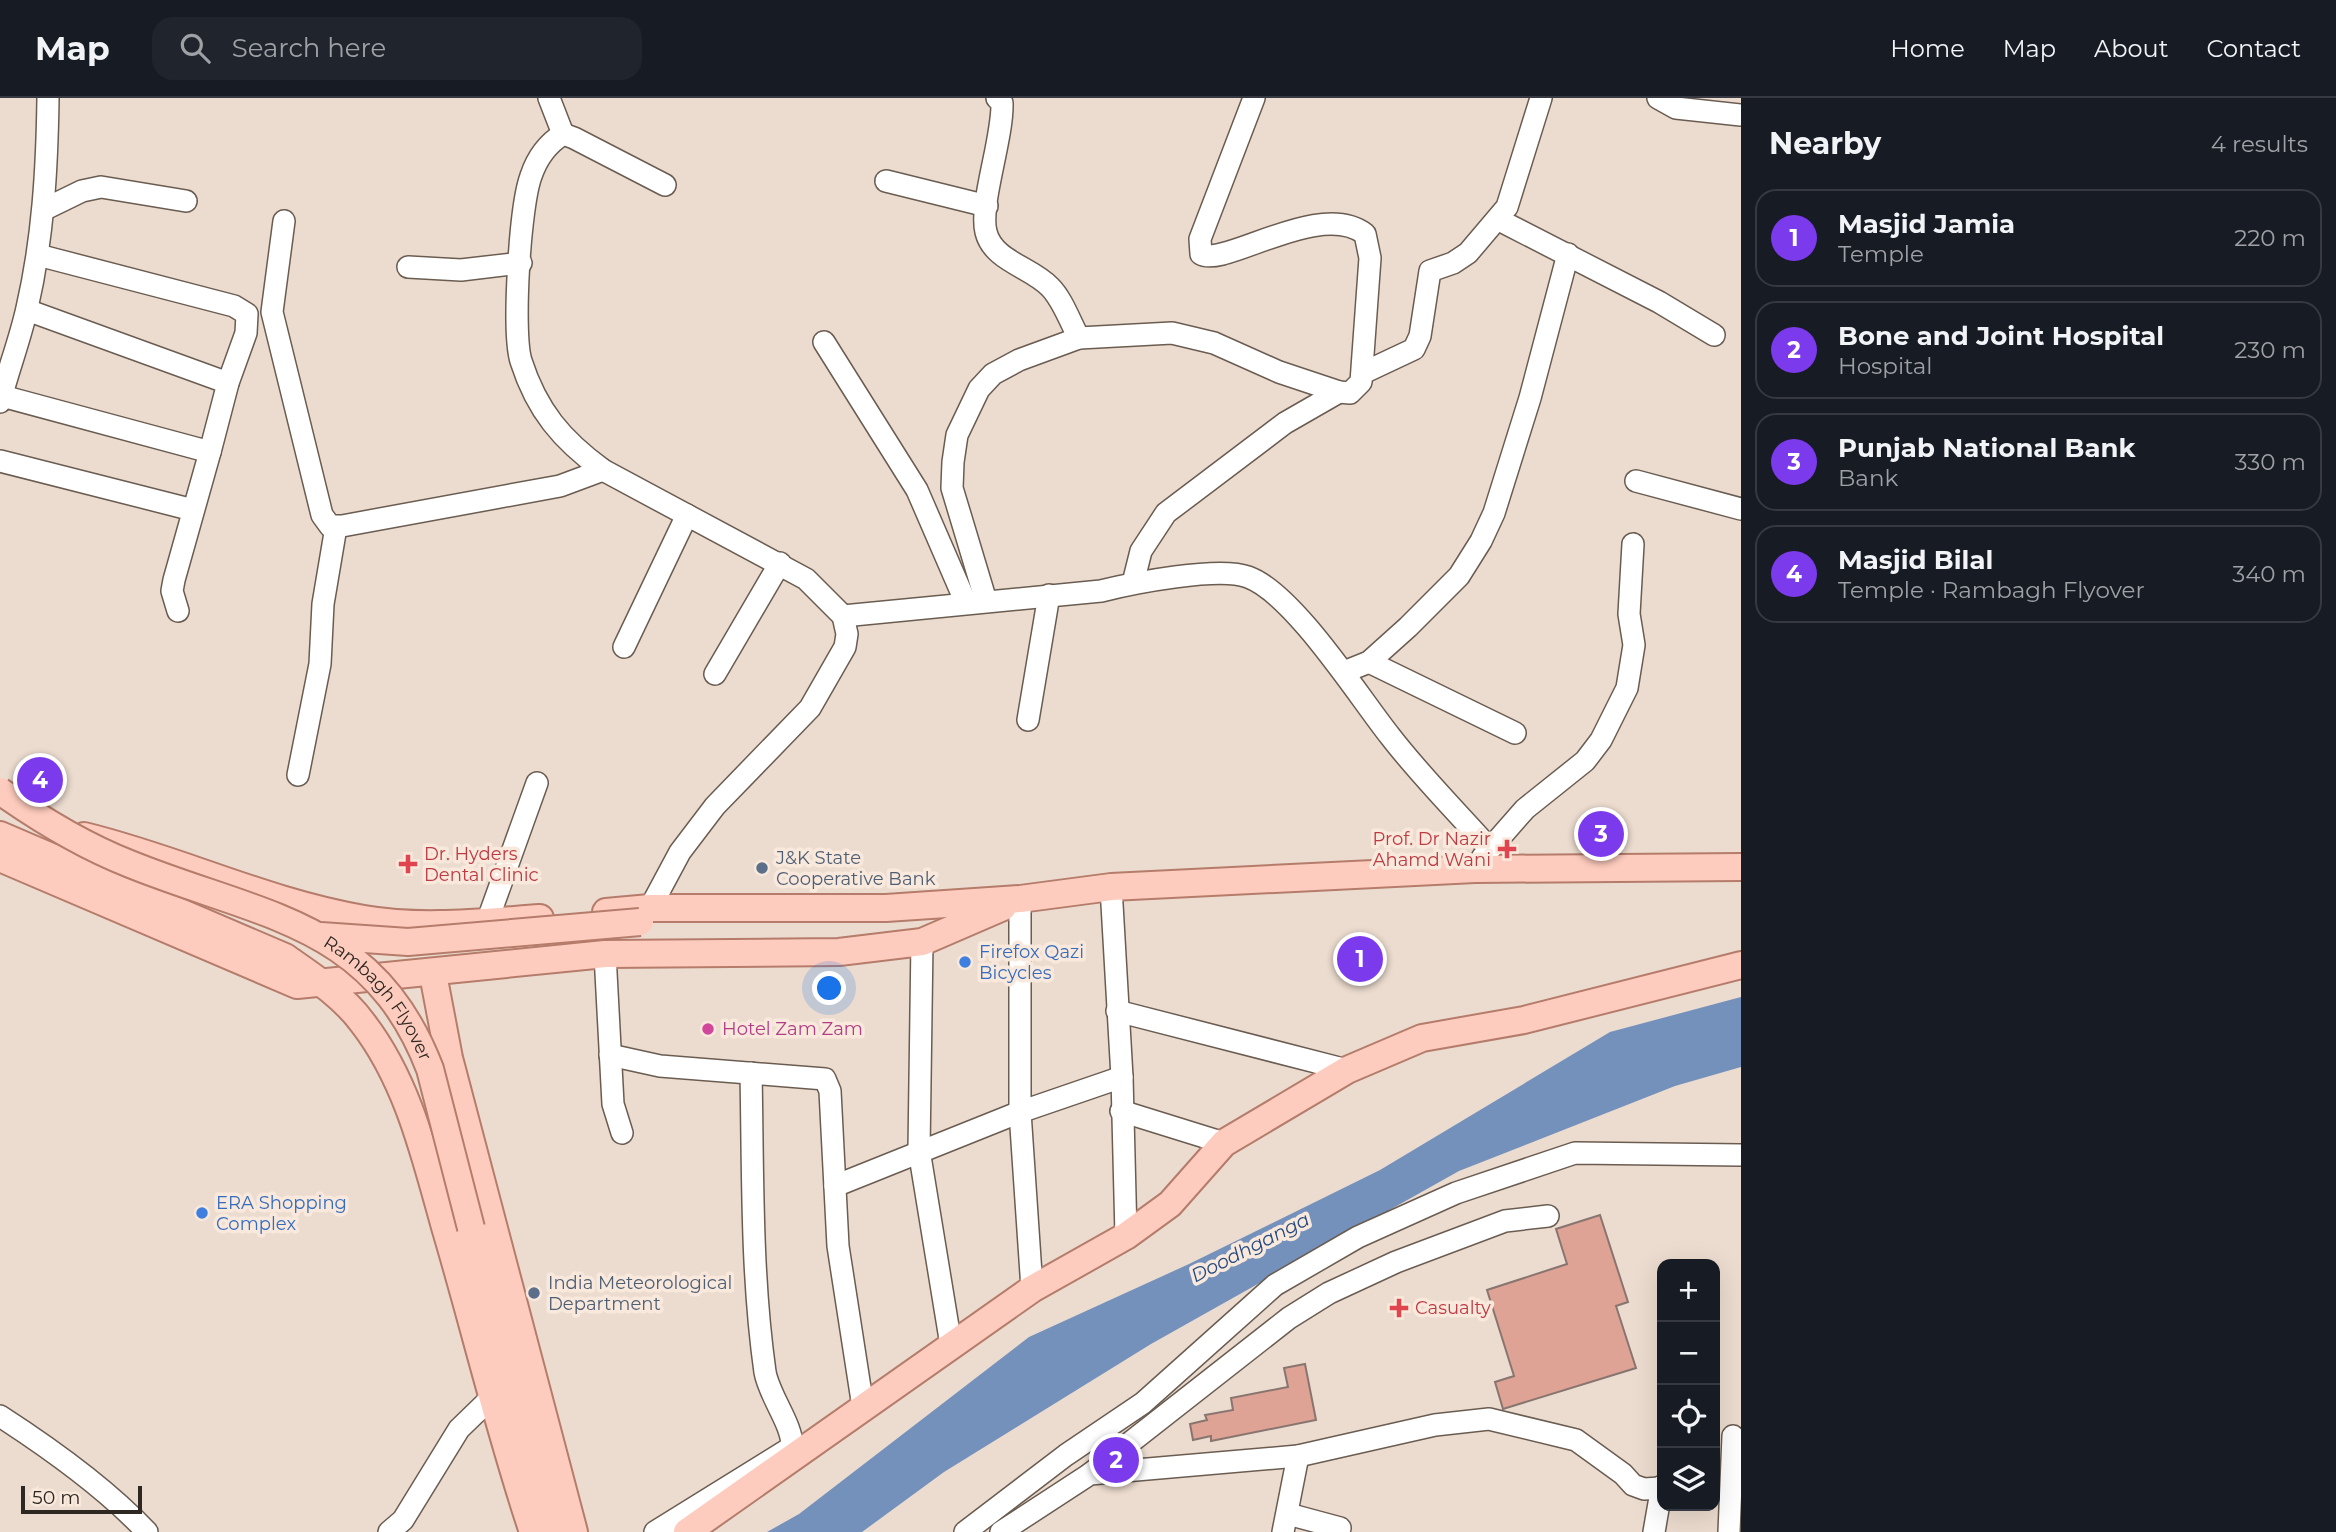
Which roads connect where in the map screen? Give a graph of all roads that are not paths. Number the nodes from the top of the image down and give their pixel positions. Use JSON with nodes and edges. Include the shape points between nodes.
{"nodes":[{"id":1,"x":48,"y":98,"type":"edge"},
{"id":2,"x":549,"y":98,"type":"edge"},
{"id":3,"x":997,"y":98,"type":"edge"},
{"id":4,"x":1254,"y":98,"type":"edge"},
{"id":5,"x":1541,"y":98,"type":"edge"},
{"id":6,"x":1660,"y":99,"type":"edge"},
{"id":7,"x":1741,"y":115,"type":"edge"},
{"id":8,"x":563,"y":134,"type":"junction"},
{"id":9,"x":886,"y":181,"type":"dead end"},
{"id":10,"x":664,"y":185,"type":"dead end"},
{"id":11,"x":187,"y":201,"type":"dead end"},
{"id":12,"x":987,"y":206,"type":"junction"},
{"id":13,"x":43,"y":210,"type":"junction"},
{"id":14,"x":1499,"y":220,"type":"junction"},
{"id":15,"x":284,"y":221,"type":"dead end"},
{"id":16,"x":1568,"y":254,"type":"junction"},
{"id":17,"x":38,"y":255,"type":"junction"},
{"id":18,"x":521,"y":262,"type":"junction"},
{"id":19,"x":408,"y":267,"type":"dead end"},
{"id":20,"x":27,"y":310,"type":"junction"},
{"id":21,"x":1714,"y":335,"type":"dead end"},
{"id":22,"x":1079,"y":338,"type":"junction"},
{"id":23,"x":824,"y":342,"type":"dead end"},
{"id":24,"x":1363,"y":373,"type":"junction"},
{"id":25,"x":228,"y":383,"type":"junction"},
{"id":26,"x":1339,"y":392,"type":"junction"},
{"id":27,"x":1,"y":399,"type":"edge"},
{"id":28,"x":210,"y":452,"type":"junction"},
{"id":29,"x":0,"y":461,"type":"edge"},
{"id":30,"x":604,"y":470,"type":"junction"},
{"id":31,"x":1636,"y":481,"type":"dead end"},
{"id":32,"x":1741,"y":509,"type":"edge"},
{"id":33,"x":193,"y":510,"type":"junction"},
{"id":34,"x":687,"y":515,"type":"junction"},
{"id":35,"x":337,"y":527,"type":"junction"},
{"id":36,"x":1633,"y":544,"type":"dead end"},
{"id":37,"x":780,"y":563,"type":"junction"},
{"id":38,"x":1133,"y":583,"type":"junction"},
{"id":39,"x":1049,"y":595,"type":"junction"},
{"id":40,"x":976,"y":602,"type":"junction"},
{"id":41,"x":178,"y":611,"type":"dead end"},
{"id":42,"x":843,"y":616,"type":"junction"},
{"id":43,"x":624,"y":647,"type":"dead end"},
{"id":44,"x":1369,"y":662,"type":"junction"},
{"id":45,"x":1344,"y":672,"type":"junction"},
{"id":46,"x":715,"y":674,"type":"dead end"},
{"id":47,"x":1028,"y":720,"type":"dead end"},
{"id":48,"x":1515,"y":733,"type":"dead end"},
{"id":49,"x":298,"y":775,"type":"dead end"},
{"id":50,"x":537,"y":783,"type":"dead end"},
{"id":51,"x":0,"y":791,"type":"edge"},
{"id":52,"x":0,"y":805,"type":"edge"},
{"id":53,"x":0,"y":835,"type":"edge"},
{"id":54,"x":0,"y":858,"type":"edge"},
{"id":55,"x":1482,"y":858,"type":"junction"},
{"id":56,"x":1741,"y":867,"type":"edge"},
{"id":57,"x":1111,"y":887,"type":"junction"},
{"id":58,"x":1020,"y":899,"type":"junction"},
{"id":59,"x":645,"y":915,"type":"junction"},
{"id":60,"x":519,"y":919,"type":"junction"},
{"id":61,"x":487,"y":922,"type":"junction"},
{"id":62,"x":319,"y":936,"type":"junction"},
{"id":63,"x":922,"y":942,"type":"junction"},
{"id":64,"x":605,"y":954,"type":"junction"},
{"id":65,"x":527,"y":963,"type":"junction"},
{"id":66,"x":1741,"y":965,"type":"edge"},
{"id":67,"x":428,"y":974,"type":"junction"},
{"id":68,"x":323,"y":984,"type":"junction"},
{"id":69,"x":1117,"y":1011,"type":"junction"},
{"id":70,"x":610,"y":1055,"type":"junction"},
{"id":71,"x":1347,"y":1070,"type":"junction"},
{"id":72,"x":751,"y":1073,"type":"junction"},
{"id":73,"x":1122,"y":1077,"type":"junction"},
{"id":74,"x":1121,"y":1111,"type":"junction"},
{"id":75,"x":1020,"y":1112,"type":"junction"},
{"id":76,"x":622,"y":1133,"type":"dead end"},
{"id":77,"x":1224,"y":1143,"type":"junction"},
{"id":78,"x":919,"y":1150,"type":"junction"},
{"id":79,"x":1741,"y":1155,"type":"edge"},
{"id":80,"x":835,"y":1185,"type":"junction"},
{"id":81,"x":1548,"y":1216,"type":"dead end"},
{"id":82,"x":1126,"y":1236,"type":"junction"},
{"id":83,"x":1032,"y":1289,"type":"junction"},
{"id":84,"x":951,"y":1345,"type":"junction"},
{"id":85,"x":501,"y":1388,"type":"junction"},
{"id":86,"x":518,"y":1406,"type":"junction"},
{"id":87,"x":863,"y":1407,"type":"junction"},
{"id":88,"x":0,"y":1416,"type":"edge"},
{"id":89,"x":1730,"y":1439,"type":"edge"},
{"id":90,"x":1298,"y":1455,"type":"junction"},
{"id":91,"x":1090,"y":1474,"type":"junction"},
{"id":92,"x":1657,"y":1487,"type":"edge"},
{"id":93,"x":1657,"y":1511,"type":"edge"},
{"id":94,"x":1286,"y":1523,"type":"edge"},
{"id":95,"x":1340,"y":1528,"type":"dead end"},
{"id":96,"x":147,"y":1532,"type":"edge"},
{"id":97,"x":389,"y":1532,"type":"edge"},
{"id":98,"x":533,"y":1532,"type":"edge"},
{"id":99,"x":559,"y":1532,"type":"edge"},
{"id":100,"x":574,"y":1532,"type":"edge"},
{"id":101,"x":654,"y":1532,"type":"edge"},
{"id":102,"x":687,"y":1532,"type":"edge"},
{"id":103,"x":965,"y":1532,"type":"edge"},
{"id":104,"x":1001,"y":1532,"type":"edge"},
{"id":105,"x":1654,"y":1532,"type":"edge"},
{"id":106,"x":1728,"y":1532,"type":"edge"}],
"edges":[{"from":1,"to":13,"type":"street"},
{"from":2,"to":8,"type":"street"},
{"from":3,"to":12,"type":"street","via":[[1002,103],[1001,130]]},
{"from":4,"to":24,"type":"street","via":[[1200,239],[1201,254],[1213,258],[1281,233],[1334,223],[1357,228],[1365,234],[1370,258]]},
{"from":5,"to":14,"type":"street"},
{"from":6,"to":7,"type":"street","via":[[1676,108]]},
{"from":8,"to":10,"type":"street"},
{"from":8,"to":18,"type":"street","via":[[543,153],[529,179]]},
{"from":9,"to":12,"type":"street"},
{"from":11,"to":13,"type":"street","via":[[101,187]]},
{"from":12,"to":22,"type":"street","via":[[986,233],[995,248],[1051,288]]},
{"from":13,"to":17,"type":"street"},
{"from":14,"to":16,"type":"street"},
{"from":14,"to":24,"type":"street","via":[[1461,259],[1430,271],[1416,347]]},
{"from":15,"to":35,"type":"street","via":[[274,320],[322,516]]},
{"from":16,"to":21,"type":"street"},
{"from":16,"to":44,"type":"street","via":[[1530,398],[1481,541],[1459,576]]},
{"from":17,"to":20,"type":"street"},
{"from":17,"to":25,"type":"street","via":[[242,309],[247,314],[246,334]]},
{"from":18,"to":19,"type":"street","via":[[461,270]]},
{"from":18,"to":30,"type":"street","via":[[516,325],[524,368],[560,435]]},
{"from":20,"to":25,"type":"street"},
{"from":20,"to":27,"type":"street"},
{"from":22,"to":26,"type":"street","via":[[1194,336]]},
{"from":22,"to":40,"type":"street","via":[[993,374],[979,389],[957,435],[952,488]]},
{"from":23,"to":40,"type":"street","via":[[917,490]]},
{"from":24,"to":26,"type":"street","via":[[1356,389]]},
{"from":25,"to":28,"type":"street"},
{"from":26,"to":38,"type":"street","via":[[1285,423],[1166,513],[1141,551]]},
{"from":27,"to":28,"type":"street"},
{"from":28,"to":33,"type":"street"},
{"from":29,"to":33,"type":"street"},
{"from":30,"to":34,"type":"street"},
{"from":30,"to":35,"type":"street","via":[[560,486]]},
{"from":31,"to":32,"type":"street"},
{"from":33,"to":41,"type":"street","via":[[172,591]]},
{"from":34,"to":37,"type":"street"},
{"from":34,"to":43,"type":"street"},
{"from":35,"to":49,"type":"street","via":[[323,604],[320,664]]},
{"from":36,"to":55,"type":"street","via":[[1629,614],[1634,645],[1627,688],[1585,761],[1525,808]]},
{"from":37,"to":42,"type":"street","via":[[821,591]]},
{"from":37,"to":46,"type":"street"},
{"from":38,"to":39,"type":"street"},
{"from":38,"to":45,"type":"street","via":[[1234,573],[1251,578],[1278,597]]},
{"from":39,"to":40,"type":"street"},
{"from":39,"to":47,"type":"street"},
{"from":40,"to":42,"type":"street"},
{"from":42,"to":59,"type":"street","via":[[845,647],[810,708],[715,806],[680,852]]},
{"from":44,"to":45,"type":"street"},
{"from":44,"to":48,"type":"street"},
{"from":45,"to":55,"type":"street"},
{"from":50,"to":61,"type":"street"},
{"from":51,"to":62,"type":"main road","name":"Rambagh Flyover","bridge":true,"via":[[54,828],[128,864]]},
{"from":52,"to":61,"type":"main road","via":[[78,835],[366,920]]},
{"from":53,"to":68,"type":"main road","via":[[285,957]]},
{"from":54,"to":68,"type":"main road","name":"Rambagh Flyover","via":[[297,985]]},
{"from":55,"to":56,"type":"main road"},
{"from":55,"to":57,"type":"main road"},
{"from":57,"to":58,"type":"main road"},
{"from":57,"to":69,"type":"street"},
{"from":58,"to":59,"type":"main road","via":[[887,908],[866,920]]},
{"from":58,"to":63,"type":"main road","name":"Rambagh Flyover"},
{"from":58,"to":75,"type":"street"},
{"from":59,"to":60,"type":"main road"},
{"from":59,"to":62,"type":"main road","bridge":true,"via":[[408,942]]},
{"from":60,"to":61,"type":"main road"},
{"from":60,"to":65,"type":"main road"},
{"from":62,"to":85,"type":"main road","name":"Rambagh Flyover","bridge":true,"via":[[379,980],[420,1044],[440,1104]]},
{"from":63,"to":64,"type":"main road","name":"Rambagh Flyover","via":[[839,952]]},
{"from":63,"to":78,"type":"street"},
{"from":64,"to":65,"type":"main road","name":"Rambagh Flyover"},
{"from":64,"to":70,"type":"street"},
{"from":65,"to":67,"type":"main road","name":"Rambagh Flyover"},
{"from":66,"to":71,"type":"main road","via":[[1524,1020],[1422,1038]]},
{"from":67,"to":68,"type":"main road","name":"Rambagh Flyover"},
{"from":67,"to":86,"type":"main road","via":[[425,1008],[528,1378]]},
{"from":67,"to":100,"type":"main road"},
{"from":68,"to":85,"type":"main road","via":[[361,1020],[398,1080]]},
{"from":69,"to":71,"type":"street"},
{"from":69,"to":73,"type":"street"},
{"from":70,"to":72,"type":"street","via":[[660,1066]]},
{"from":70,"to":76,"type":"street","via":[[613,1104]]},
{"from":71,"to":77,"type":"main road"},
{"from":72,"to":80,"type":"street","via":[[825,1079],[830,1091]]},
{"from":72,"to":101,"type":"street","via":[[755,1280],[768,1385],[792,1447]]},
{"from":73,"to":74,"type":"street"},
{"from":73,"to":75,"type":"street"},
{"from":74,"to":77,"type":"street"},
{"from":74,"to":82,"type":"street"},
{"from":75,"to":78,"type":"street"},
{"from":75,"to":83,"type":"street"},
{"from":77,"to":82,"type":"main road","via":[[1170,1204]]},
{"from":78,"to":80,"type":"street"},
{"from":78,"to":84,"type":"street"},
{"from":79,"to":103,"type":"street","via":[[1575,1153],[1456,1194],[1359,1237],[1275,1285],[1143,1403]]},
{"from":80,"to":87,"type":"street","via":[[838,1247]]},
{"from":81,"to":91,"type":"street","via":[[1506,1221],[1329,1293],[1289,1318]]},
{"from":82,"to":83,"type":"main road"},
{"from":83,"to":84,"type":"main road"},
{"from":84,"to":87,"type":"main road"},
{"from":85,"to":86,"type":"main road","name":"Rambagh Flyover"},
{"from":85,"to":97,"type":"street","via":[[459,1429],[403,1520]]},
{"from":85,"to":98,"type":"main road","via":[[505,1449]]},
{"from":86,"to":99,"type":"main road","name":"Rambagh Flyover"},
{"from":87,"to":102,"type":"main road"},
{"from":88,"to":96,"type":"street","via":[[122,1507]]},
{"from":89,"to":106,"type":"street"},
{"from":90,"to":91,"type":"street"},
{"from":90,"to":92,"type":"street","via":[[1435,1425],[1489,1419],[1576,1440],[1633,1485]]},
{"from":90,"to":94,"type":"street"},
{"from":91,"to":104,"type":"street"},
{"from":93,"to":105,"type":"street"},
{"from":94,"to":95,"type":"street"}]}
